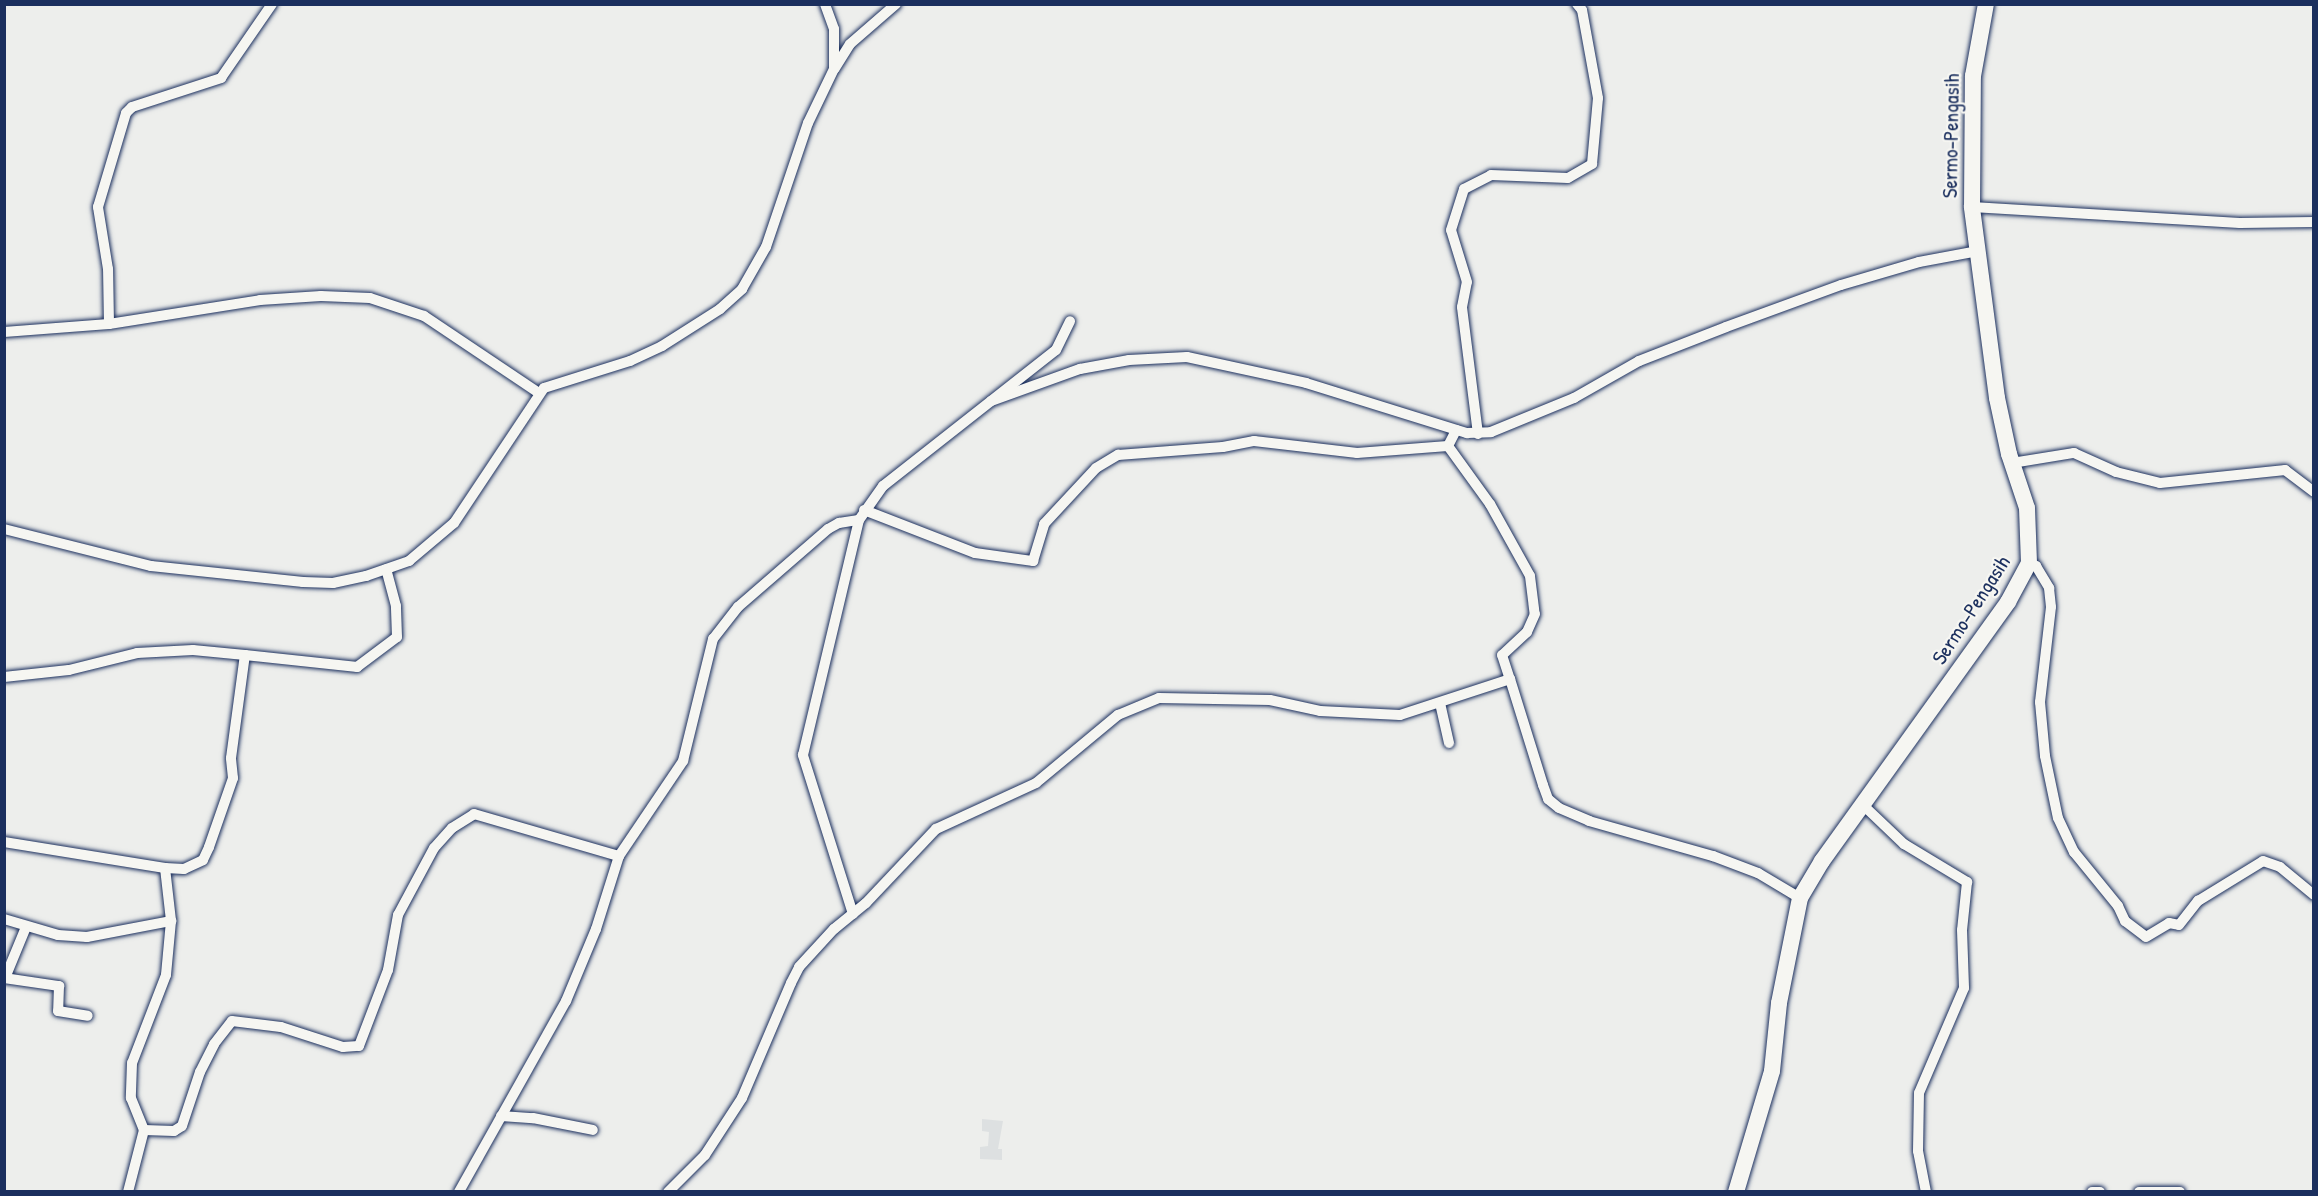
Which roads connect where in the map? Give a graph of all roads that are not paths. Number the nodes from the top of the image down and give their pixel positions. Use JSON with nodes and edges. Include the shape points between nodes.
{"nodes":[{"id":1,"x":273,"y":4,"type":"edge"},
{"id":2,"x":825,"y":4,"type":"edge"},
{"id":3,"x":896,"y":4,"type":"edge"},
{"id":4,"x":1577,"y":4,"type":"edge"},
{"id":5,"x":1986,"y":4,"type":"edge"},
{"id":6,"x":834,"y":69,"type":"junction"},
{"id":7,"x":1972,"y":207,"type":"junction"},
{"id":8,"x":2313,"y":222,"type":"edge"},
{"id":9,"x":1978,"y":251,"type":"junction"},
{"id":10,"x":1070,"y":321,"type":"dead end"},
{"id":11,"x":109,"y":324,"type":"junction"},
{"id":12,"x":4,"y":332,"type":"edge"},
{"id":13,"x":539,"y":393,"type":"junction"},
{"id":14,"x":991,"y":401,"type":"junction"},
{"id":15,"x":1456,"y":430,"type":"junction"},
{"id":16,"x":1478,"y":434,"type":"junction"},
{"id":17,"x":1448,"y":446,"type":"junction"},
{"id":18,"x":2012,"y":463,"type":"junction"},
{"id":19,"x":2313,"y":492,"type":"edge"},
{"id":20,"x":862,"y":515,"type":"junction"},
{"id":21,"x":4,"y":529,"type":"edge"},
{"id":22,"x":2029,"y":563,"type":"junction"},
{"id":23,"x":386,"y":569,"type":"junction"},
{"id":24,"x":245,"y":655,"type":"junction"},
{"id":25,"x":4,"y":677,"type":"edge"},
{"id":26,"x":1510,"y":679,"type":"junction"},
{"id":27,"x":1440,"y":704,"type":"junction"},
{"id":28,"x":1449,"y":743,"type":"dead end"},
{"id":29,"x":1863,"y":805,"type":"junction"},
{"id":30,"x":4,"y":842,"type":"edge"},
{"id":31,"x":619,"y":856,"type":"junction"},
{"id":32,"x":165,"y":868,"type":"junction"},
{"id":33,"x":2313,"y":895,"type":"edge"},
{"id":34,"x":1800,"y":898,"type":"junction"},
{"id":35,"x":853,"y":914,"type":"junction"},
{"id":36,"x":4,"y":919,"type":"edge"},
{"id":37,"x":171,"y":921,"type":"junction"},
{"id":38,"x":26,"y":927,"type":"junction"},
{"id":39,"x":5,"y":978,"type":"edge"},
{"id":40,"x":88,"y":1016,"type":"dead end"},
{"id":41,"x":501,"y":1116,"type":"junction"},
{"id":42,"x":144,"y":1130,"type":"junction"},
{"id":43,"x":593,"y":1130,"type":"dead end"},
{"id":44,"x":128,"y":1191,"type":"edge"},
{"id":45,"x":459,"y":1191,"type":"edge"},
{"id":46,"x":668,"y":1191,"type":"edge"},
{"id":47,"x":1736,"y":1191,"type":"edge"},
{"id":48,"x":1926,"y":1191,"type":"edge"},
{"id":49,"x":2092,"y":1191,"type":"edge"},
{"id":50,"x":2100,"y":1191,"type":"edge"},
{"id":51,"x":2139,"y":1191,"type":"edge"},
{"id":52,"x":2180,"y":1191,"type":"edge"}],
"edges":[{"from":1,"to":11,"type":"street","via":[[220,78],[132,107],[126,113],[98,203],[108,269]]},
{"from":2,"to":6,"type":"street","via":[[834,29]]},
{"from":3,"to":6,"type":"street","via":[[850,44]]},
{"from":4,"to":16,"type":"street","via":[[1582,9],[1598,98],[1592,164],[1568,178],[1491,175],[1464,189],[1451,230],[1467,282],[1462,307]]},
{"from":5,"to":7,"type":"main road","name":"Sermo-Pengasih","via":[[1973,76]]},
{"from":6,"to":13,"type":"street","via":[[808,123],[766,247],[742,289],[720,309],[662,346],[630,361],[553,383]]},
{"from":7,"to":8,"type":"street","via":[[2240,223]]},
{"from":7,"to":9,"type":"main road","name":"Sermo-Pengasih"},
{"from":9,"to":16,"type":"street","via":[[1919,261],[1841,285],[1639,361],[1574,398]]},
{"from":9,"to":18,"type":"main road","name":"Sermo-Pengasih","via":[[1997,398]]},
{"from":10,"to":14,"type":"street","via":[[1056,350]]},
{"from":11,"to":12,"type":"street"},
{"from":11,"to":13,"type":"street","via":[[260,300],[370,298],[424,316]]},
{"from":13,"to":23,"type":"street","via":[[454,522],[409,561]]},
{"from":14,"to":15,"type":"street","via":[[1080,369],[1129,360],[1187,357],[1306,383]]},
{"from":14,"to":20,"type":"street","via":[[883,486]]},
{"from":15,"to":16,"type":"street"},
{"from":15,"to":17,"type":"street"},
{"from":17,"to":20,"type":"street","via":[[1358,453],[1254,441],[1179,452],[1119,455],[1096,468],[1044,524],[1033,561],[975,553]]},
{"from":17,"to":26,"type":"street","via":[[1490,504],[1530,576],[1535,614],[1527,632],[1502,655]]},
{"from":18,"to":19,"type":"street","via":[[2074,453],[2116,472],[2160,483],[2285,470]]},
{"from":18,"to":22,"type":"main road","name":"Sermo-Pengasih","via":[[2027,508]]},
{"from":20,"to":31,"type":"street","via":[[828,529],[738,607],[713,639],[683,760]]},
{"from":20,"to":35,"type":"street","via":[[803,755]]},
{"from":21,"to":23,"type":"street","via":[[151,566],[333,583]]},
{"from":22,"to":29,"type":"main road","name":"Sermo-Pengasih","via":[[2008,602]]},
{"from":22,"to":33,"type":"street","via":[[2036,566],[2049,588],[2051,607],[2040,702],[2045,756],[2058,818],[2074,852],[2118,906],[2125,921],[2146,937],[2169,924],[2179,925],[2198,901],[2263,861],[2280,867]]},
{"from":23,"to":24,"type":"street","via":[[396,606],[398,638],[357,667]]},
{"from":24,"to":25,"type":"street","via":[[193,650],[137,653],[69,670]]},
{"from":24,"to":32,"type":"street","via":[[231,758],[233,778],[213,837],[203,860],[184,869]]},
{"from":26,"to":27,"type":"street"},
{"from":26,"to":34,"type":"street","via":[[1548,799],[1558,808],[1589,821],[1713,856],[1758,873]]},
{"from":27,"to":28,"type":"street"},
{"from":27,"to":35,"type":"street","via":[[1400,715],[1362,715],[1270,700],[1172,696],[1144,702],[1118,715],[1036,783],[936,829]]},
{"from":29,"to":34,"type":"main road","name":"Sermo-Pengasih"},
{"from":29,"to":48,"type":"street","via":[[1905,844],[1967,882],[1962,930],[1964,988],[1919,1093],[1918,1151]]},
{"from":30,"to":32,"type":"street"},
{"from":31,"to":41,"type":"street","via":[[596,929],[566,1001]]},
{"from":31,"to":42,"type":"street","via":[[474,814],[460,821],[434,848],[398,915],[388,970],[359,1046],[343,1047],[280,1027],[232,1021],[213,1044],[182,1126],[174,1131]]},
{"from":32,"to":37,"type":"street"},
{"from":34,"to":47,"type":"main road","name":"Sermo-Pengasih","via":[[1779,1003],[1766,1098]]},
{"from":35,"to":46,"type":"street","via":[[800,967],[742,1098],[705,1155]]},
{"from":36,"to":38,"type":"street"},
{"from":37,"to":38,"type":"street","via":[[87,937]]},
{"from":37,"to":42,"type":"street","via":[[166,975],[137,1045],[129,1083],[130,1098]]},
{"from":38,"to":39,"type":"street"},
{"from":39,"to":40,"type":"street","via":[[59,986],[58,1011]]},
{"from":41,"to":43,"type":"street"},
{"from":41,"to":45,"type":"street"},
{"from":42,"to":44,"type":"street"},
{"from":49,"to":50,"type":"street"},
{"from":51,"to":52,"type":"street"}]}
